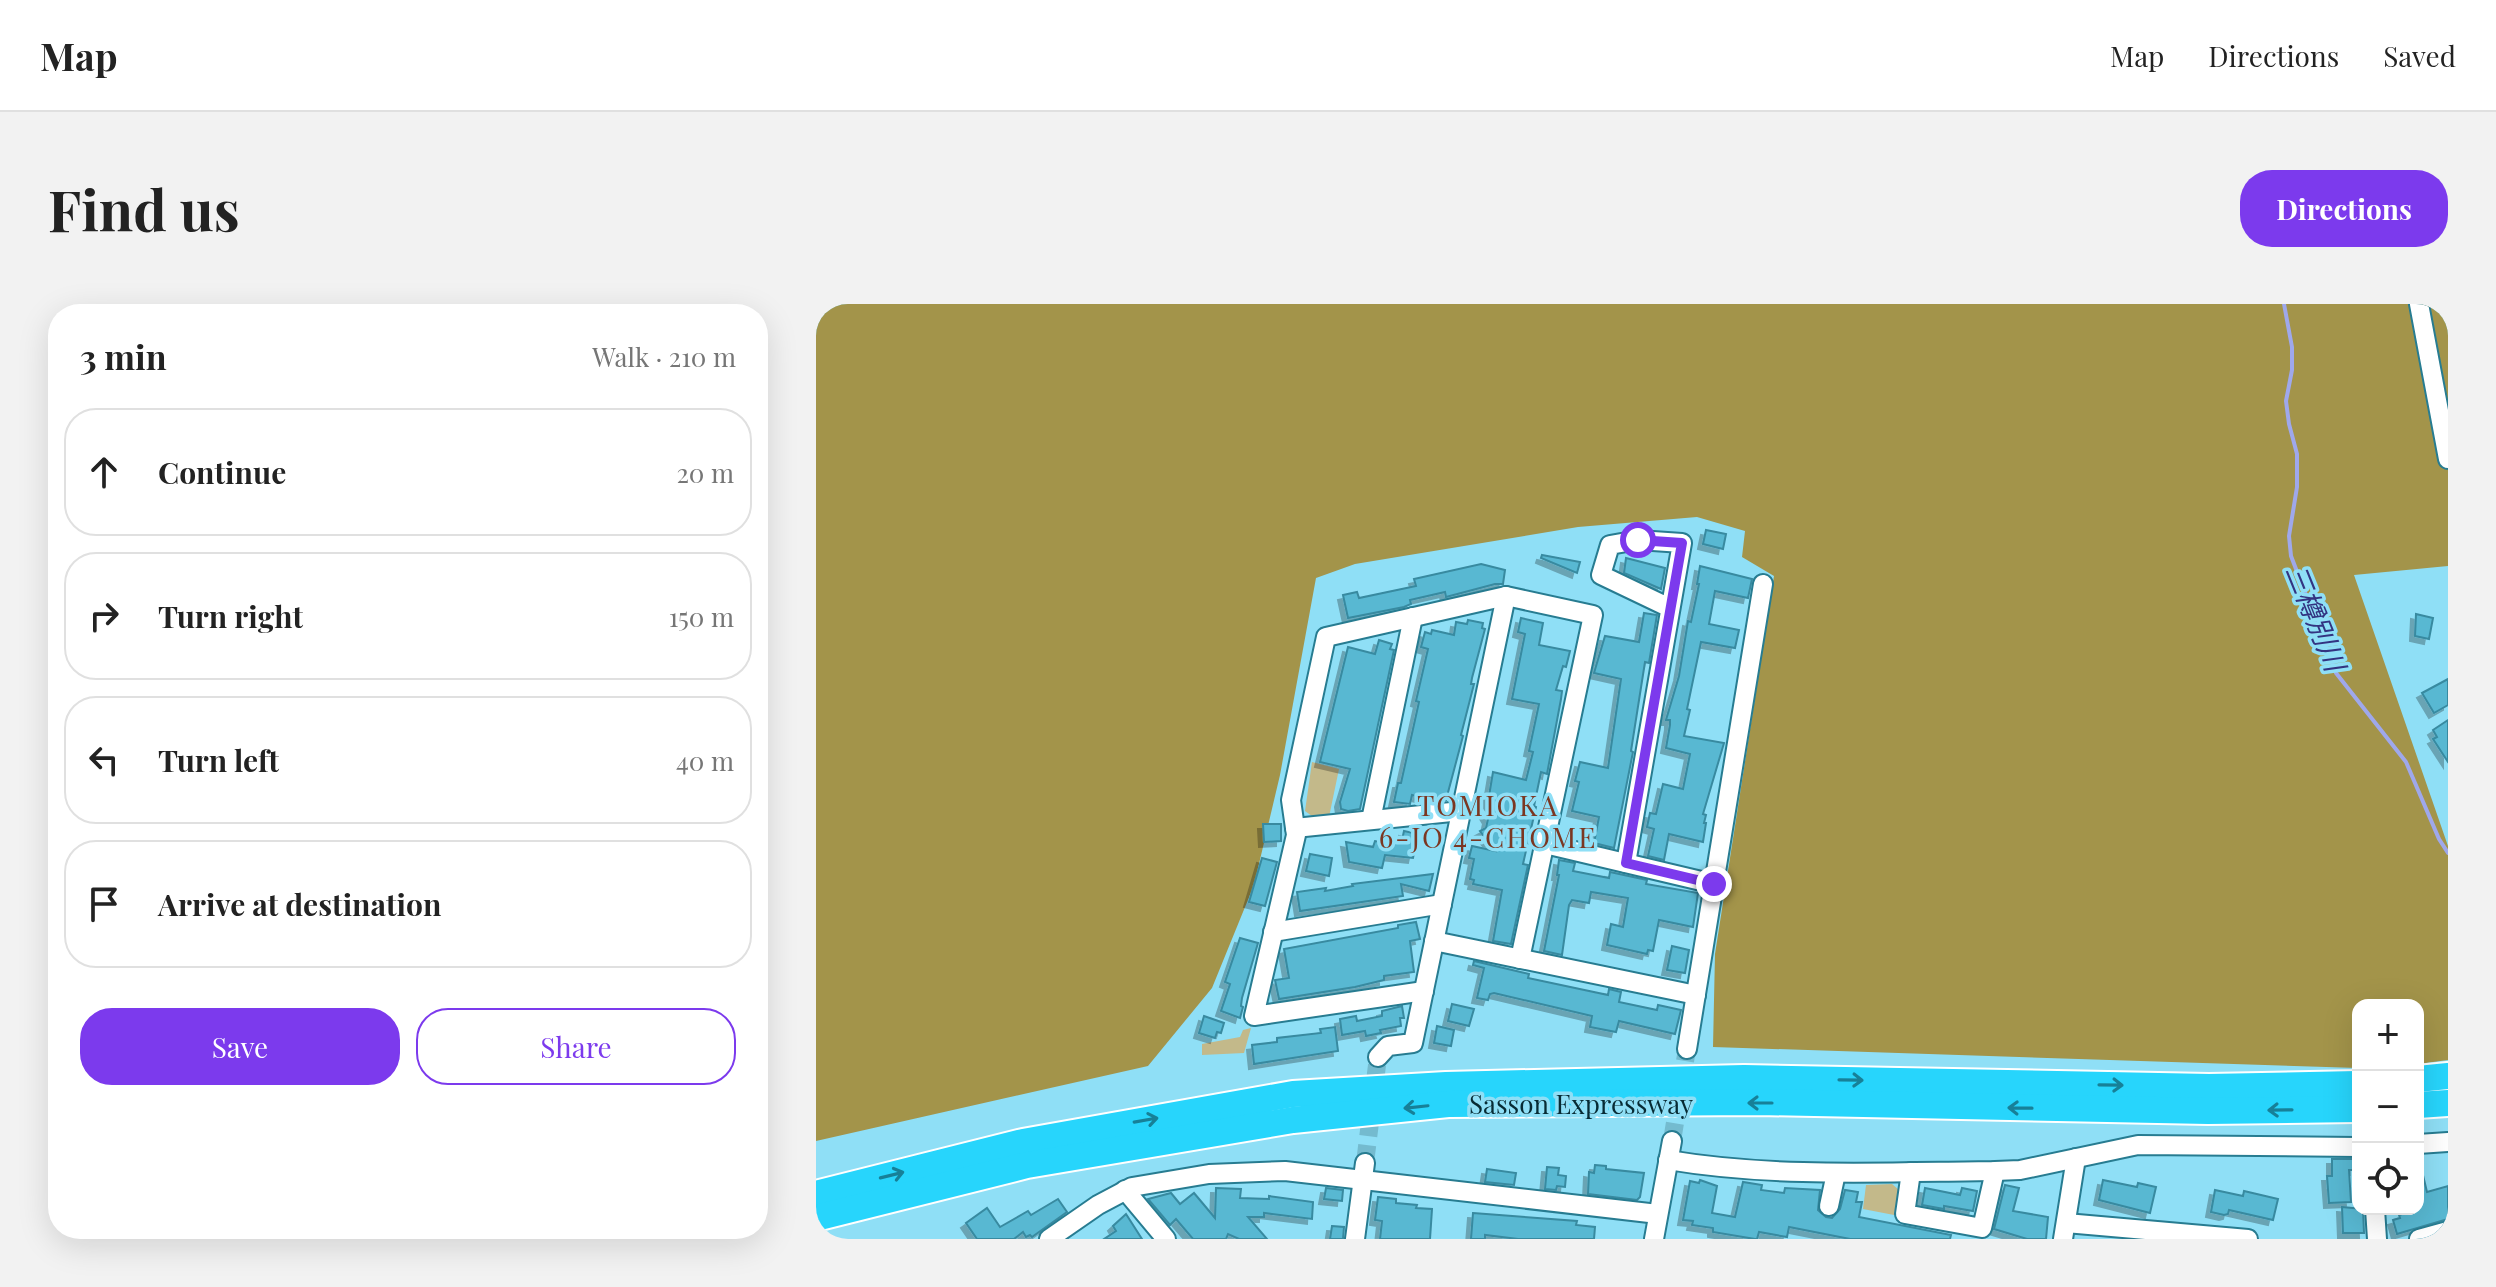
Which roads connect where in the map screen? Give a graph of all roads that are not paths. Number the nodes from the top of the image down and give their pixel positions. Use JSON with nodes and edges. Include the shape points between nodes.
{"nodes":[{"id":1,"x":2419,"y":304,"type":"edge"},
{"id":2,"x":2448,"y":459,"type":"edge"},
{"id":3,"x":1763,"y":584,"type":"dead end"},
{"id":4,"x":1506,"y":596,"type":"junction"},
{"id":5,"x":1670,"y":608,"type":"junction"},
{"id":6,"x":1413,"y":617,"type":"junction"},
{"id":7,"x":1461,"y":811,"type":"junction"},
{"id":8,"x":1371,"y":820,"type":"junction"},
{"id":9,"x":1295,"y":828,"type":"junction"},
{"id":10,"x":1545,"y":844,"type":"junction"},
{"id":11,"x":1626,"y":863,"type":"junction"},
{"id":12,"x":1714,"y":884,"type":"junction"},
{"id":13,"x":1442,"y":904,"type":"junction"},
{"id":14,"x":1273,"y":932,"type":"junction"},
{"id":15,"x":1434,"y":941,"type":"junction"},
{"id":16,"x":1520,"y":959,"type":"junction"},
{"id":17,"x":1424,"y":991,"type":"junction"},
{"id":18,"x":1696,"y":995,"type":"junction"},
{"id":19,"x":1687,"y":1049,"type":"tunnel mouth"},
{"id":20,"x":1378,"y":1057,"type":"dead end"},
{"id":21,"x":2448,"y":1076,"type":"edge"},
{"id":22,"x":2424,"y":1078,"type":"edge"},
{"id":23,"x":2352,"y":1084,"type":"edge"},
{"id":24,"x":2448,"y":1103,"type":"edge"},
{"id":25,"x":2424,"y":1105,"type":"edge"},
{"id":26,"x":2352,"y":1109,"type":"edge"},
{"id":27,"x":1672,"y":1141,"type":"tunnel mouth"},
{"id":28,"x":2448,"y":1142,"type":"edge"},
{"id":29,"x":2424,"y":1144,"type":"edge"},
{"id":30,"x":2352,"y":1147,"type":"edge"},
{"id":31,"x":2076,"y":1158,"type":"junction"},
{"id":32,"x":1668,"y":1160,"type":"junction"},
{"id":33,"x":1995,"y":1171,"type":"junction"},
{"id":34,"x":1364,"y":1172,"type":"junction"},
{"id":35,"x":1911,"y":1172,"type":"junction"},
{"id":36,"x":1836,"y":1173,"type":"junction"},
{"id":37,"x":1125,"y":1190,"type":"junction"},
{"id":38,"x":816,"y":1194,"type":"edge"},
{"id":39,"x":1829,"y":1206,"type":"dead end"},
{"id":40,"x":1658,"y":1214,"type":"junction"},
{"id":41,"x":2375,"y":1215,"type":"edge"},
{"id":42,"x":816,"y":1218,"type":"edge"},
{"id":43,"x":2065,"y":1231,"type":"edge"},
{"id":44,"x":2448,"y":1231,"type":"edge"},
{"id":45,"x":1049,"y":1239,"type":"edge"},
{"id":46,"x":1166,"y":1239,"type":"edge"},
{"id":47,"x":1355,"y":1239,"type":"edge"},
{"id":48,"x":1654,"y":1239,"type":"edge"},
{"id":49,"x":2248,"y":1239,"type":"edge"},
{"id":50,"x":2377,"y":1239,"type":"edge"},
{"id":51,"x":2419,"y":1239,"type":"edge"}],
"edges":[{"from":1,"to":2,"type":"street"},
{"from":3,"to":12,"type":"street"},
{"from":4,"to":6,"type":"street"},
{"from":4,"to":7,"type":"street"},
{"from":4,"to":10,"type":"street","via":[[1593,615]]},
{"from":5,"to":5,"type":"street","via":[[1682,543],[1638,540],[1610,545],[1601,575]]},
{"from":5,"to":11,"type":"street"},
{"from":6,"to":8,"type":"street"},
{"from":6,"to":9,"type":"street","via":[[1326,637],[1291,800]]},
{"from":7,"to":8,"type":"street"},
{"from":7,"to":13,"type":"street"},
{"from":8,"to":9,"type":"street"},
{"from":9,"to":14,"type":"street"},
{"from":10,"to":11,"type":"street"},
{"from":10,"to":16,"type":"street"},
{"from":11,"to":12,"type":"street"},
{"from":12,"to":18,"type":"street"},
{"from":13,"to":14,"type":"street"},
{"from":13,"to":15,"type":"street"},
{"from":14,"to":17,"type":"street","via":[[1254,1016]]},
{"from":15,"to":16,"type":"street"},
{"from":15,"to":17,"type":"street"},
{"from":16,"to":18,"type":"street"},
{"from":17,"to":20,"type":"street","via":[[1413,1043],[1388,1046]]},
{"from":18,"to":19,"type":"street"},
{"from":21,"to":22,"type":"highway"},
{"from":38,"to":23,"type":"highway","name":"Sasson Expressway","one_way":true,"via":[[1023,1142],[1293,1094],[1744,1078],[2209,1087]]},
{"from":24,"to":25,"type":"highway"},
{"from":26,"to":42,"type":"highway","name":"Sasson Expressway","one_way":true,"via":[[1448,1104],[1293,1120],[1027,1165]]},
{"from":27,"to":32,"type":"street"},
{"from":28,"to":29,"type":"street"},
{"from":30,"to":31,"type":"street","via":[[2138,1145]]},
{"from":31,"to":33,"type":"street"},
{"from":31,"to":43,"type":"street"},
{"from":32,"to":36,"type":"street"},
{"from":32,"to":40,"type":"street"},
{"from":33,"to":35,"type":"street"},
{"from":33,"to":35,"type":"street","via":[[1982,1228],[1905,1214]]},
{"from":34,"to":37,"type":"street","via":[[1209,1174]]},
{"from":34,"to":40,"type":"street"},
{"from":34,"to":47,"type":"street"},
{"from":35,"to":36,"type":"street"},
{"from":36,"to":39,"type":"street"},
{"from":37,"to":45,"type":"street"},
{"from":37,"to":46,"type":"street"},
{"from":40,"to":48,"type":"street"},
{"from":41,"to":50,"type":"street"},
{"from":43,"to":49,"type":"street"},
{"from":44,"to":51,"type":"street"}]}
